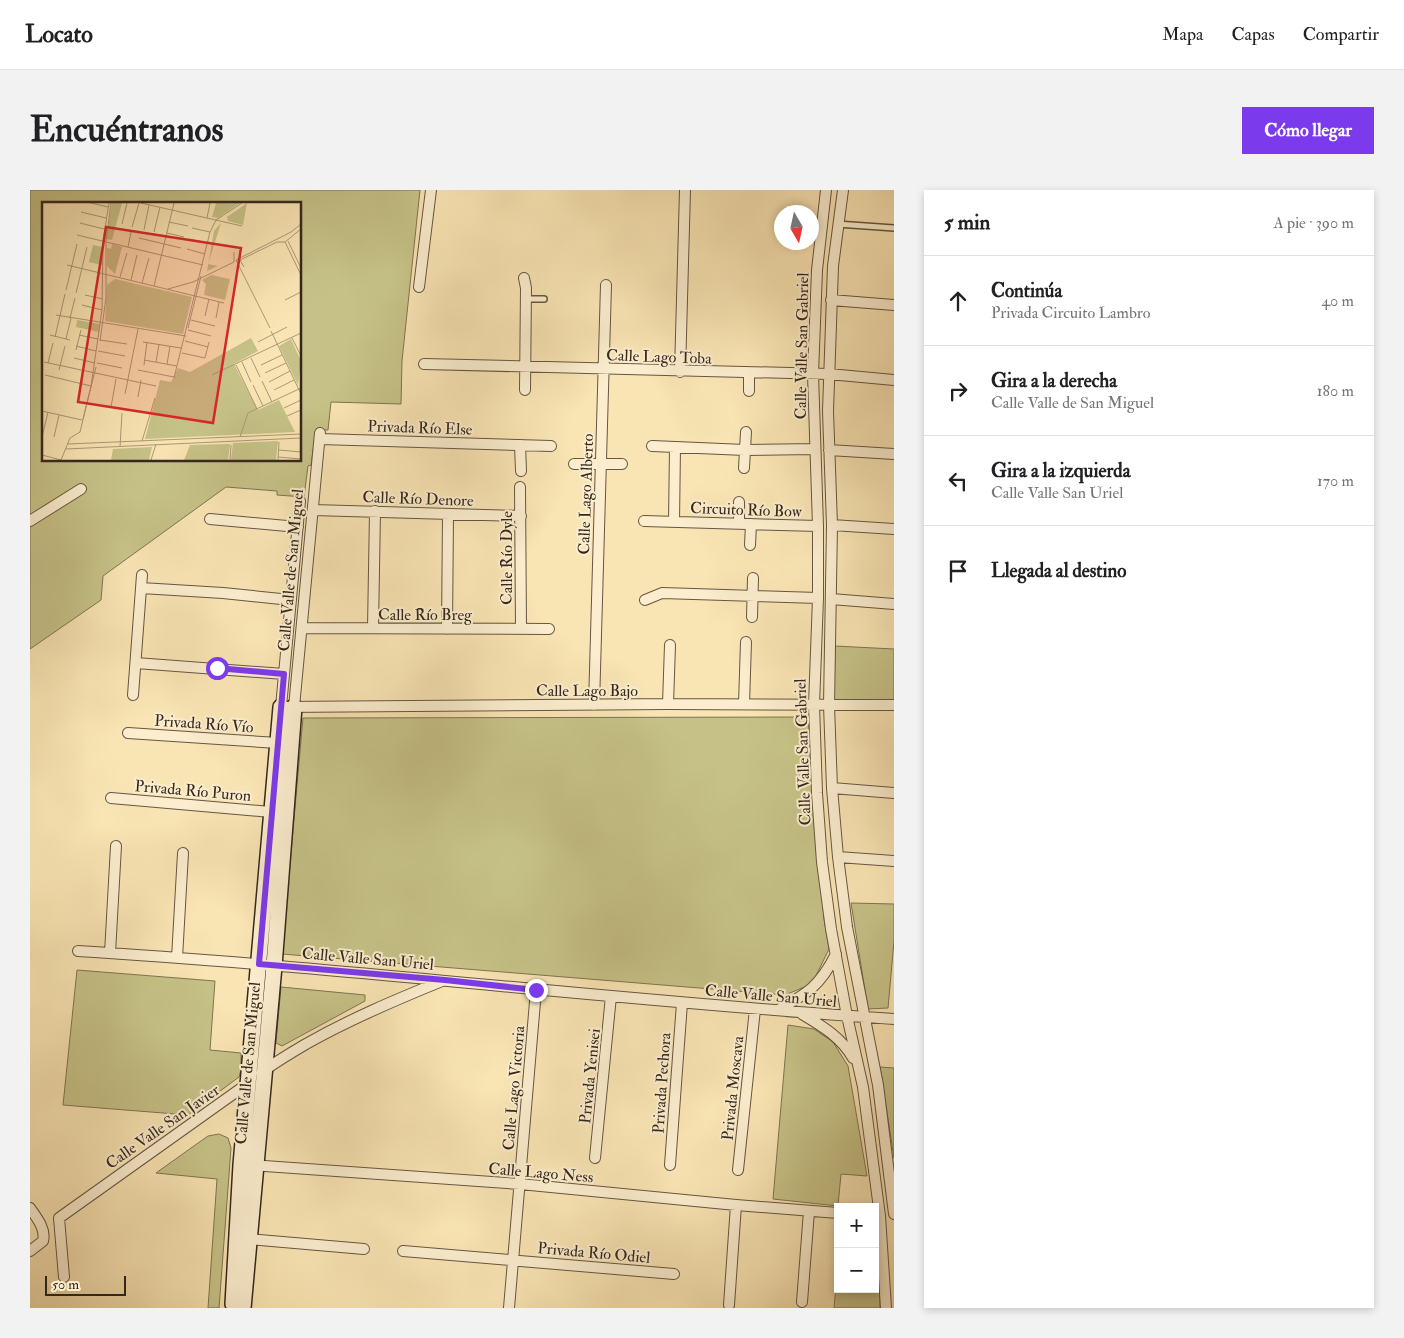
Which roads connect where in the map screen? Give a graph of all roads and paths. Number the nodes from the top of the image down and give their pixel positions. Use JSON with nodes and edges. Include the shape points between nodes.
{"nodes":[{"id":1,"x":431,"y":190,"type":"edge"},
{"id":2,"x":685,"y":190,"type":"edge"},
{"id":3,"x":826,"y":190,"type":"edge"},
{"id":4,"x":843,"y":190,"type":"edge"},
{"id":5,"x":837,"y":224,"type":"junction"},
{"id":6,"x":894,"y":228,"type":"edge"},
{"id":7,"x":524,"y":278,"type":"dead end"},
{"id":8,"x":606,"y":285,"type":"dead end"},
{"id":9,"x":419,"y":287,"type":"dead end"},
{"id":10,"x":544,"y":298,"type":"dead end"},
{"id":11,"x":526,"y":299,"type":"junction"},
{"id":12,"x":831,"y":300,"type":"junction"},
{"id":13,"x":894,"y":305,"type":"edge"},
{"id":14,"x":424,"y":364,"type":"dead end"},
{"id":15,"x":524,"y":367,"type":"junction"},
{"id":16,"x":603,"y":369,"type":"junction"},
{"id":17,"x":680,"y":372,"type":"junction"},
{"id":18,"x":749,"y":373,"type":"junction"},
{"id":19,"x":813,"y":374,"type":"junction"},
{"id":20,"x":829,"y":374,"type":"junction"},
{"id":21,"x":894,"y":380,"type":"edge"},
{"id":22,"x":524,"y":390,"type":"dead end"},
{"id":23,"x":748,"y":391,"type":"dead end"},
{"id":24,"x":746,"y":432,"type":"dead end"},
{"id":25,"x":320,"y":436,"type":"joint"},
{"id":26,"x":520,"y":445,"type":"junction"},
{"id":27,"x":551,"y":446,"type":"dead end"},
{"id":28,"x":652,"y":446,"type":"dead end"},
{"id":29,"x":675,"y":447,"type":"junction"},
{"id":30,"x":816,"y":449,"type":"junction"},
{"id":31,"x":745,"y":450,"type":"junction"},
{"id":32,"x":829,"y":450,"type":"junction"},
{"id":33,"x":894,"y":454,"type":"edge"},
{"id":34,"x":574,"y":464,"type":"dead end"},
{"id":35,"x":600,"y":464,"type":"junction"},
{"id":36,"x":622,"y":464,"type":"dead end"},
{"id":37,"x":744,"y":468,"type":"dead end"},
{"id":38,"x":521,"y":470,"type":"dead end"},
{"id":39,"x":520,"y":486,"type":"dead end"},
{"id":40,"x":81,"y":489,"type":"dead end"},
{"id":41,"x":300,"y":501,"type":"dead end"},
{"id":42,"x":740,"y":502,"type":"dead end"},
{"id":43,"x":313,"y":510,"type":"junction"},
{"id":44,"x":375,"y":511,"type":"junction"},
{"id":45,"x":448,"y":514,"type":"junction"},
{"id":46,"x":521,"y":516,"type":"junction"},
{"id":47,"x":210,"y":519,"type":"dead end"},
{"id":48,"x":30,"y":521,"type":"edge"},
{"id":49,"x":644,"y":521,"type":"dead end"},
{"id":50,"x":674,"y":522,"type":"junction"},
{"id":51,"x":739,"y":523,"type":"junction"},
{"id":52,"x":751,"y":524,"type":"junction"},
{"id":53,"x":832,"y":525,"type":"junction"},
{"id":54,"x":818,"y":526,"type":"junction"},
{"id":55,"x":298,"y":527,"type":"junction"},
{"id":56,"x":894,"y":530,"type":"edge"},
{"id":57,"x":750,"y":545,"type":"dead end"},
{"id":58,"x":142,"y":575,"type":"dead end"},
{"id":59,"x":753,"y":578,"type":"dead end"},
{"id":60,"x":141,"y":588,"type":"junction"},
{"id":61,"x":754,"y":596,"type":"junction"},
{"id":62,"x":818,"y":598,"type":"junction"},
{"id":63,"x":831,"y":599,"type":"junction"},
{"id":64,"x":291,"y":600,"type":"junction"},
{"id":65,"x":645,"y":600,"type":"dead end"},
{"id":66,"x":894,"y":604,"type":"edge"},
{"id":67,"x":752,"y":617,"type":"dead end"},
{"id":68,"x":302,"y":628,"type":"junction"},
{"id":69,"x":373,"y":628,"type":"junction"},
{"id":70,"x":447,"y":629,"type":"junction"},
{"id":71,"x":521,"y":629,"type":"junction"},
{"id":72,"x":549,"y":629,"type":"dead end"},
{"id":73,"x":746,"y":642,"type":"dead end"},
{"id":74,"x":670,"y":645,"type":"dead end"},
{"id":75,"x":136,"y":662,"type":"junction"},
{"id":76,"x":284,"y":674,"type":"junction"},
{"id":77,"x":133,"y":696,"type":"dead end"},
{"id":78,"x":668,"y":704,"type":"junction"},
{"id":79,"x":744,"y":704,"type":"junction"},
{"id":80,"x":594,"y":705,"type":"junction"},
{"id":81,"x":814,"y":705,"type":"junction"},
{"id":82,"x":829,"y":705,"type":"junction"},
{"id":83,"x":894,"y":706,"type":"edge"},
{"id":84,"x":288,"y":707,"type":"junction"},
{"id":85,"x":128,"y":733,"type":"dead end"},
{"id":86,"x":278,"y":743,"type":"junction"},
{"id":87,"x":832,"y":788,"type":"junction"},
{"id":88,"x":894,"y":793,"type":"edge"},
{"id":89,"x":111,"y":798,"type":"dead end"},
{"id":90,"x":271,"y":812,"type":"junction"},
{"id":91,"x":116,"y":846,"type":"dead end"},
{"id":92,"x":184,"y":853,"type":"dead end"},
{"id":93,"x":838,"y":857,"type":"junction"},
{"id":94,"x":894,"y":861,"type":"edge"},
{"id":95,"x":78,"y":952,"type":"dead end"},
{"id":96,"x":110,"y":953,"type":"junction"},
{"id":97,"x":836,"y":954,"type":"junction"},
{"id":98,"x":177,"y":958,"type":"junction"},
{"id":99,"x":266,"y":965,"type":"junction"},
{"id":100,"x":445,"y":980,"type":"junction"},
{"id":101,"x":536,"y":990,"type":"junction"},
{"id":102,"x":611,"y":996,"type":"junction"},
{"id":103,"x":682,"y":1003,"type":"junction"},
{"id":104,"x":755,"y":1009,"type":"junction"},
{"id":105,"x":778,"y":1010,"type":"junction"},
{"id":106,"x":799,"y":1012,"type":"junction"},
{"id":107,"x":847,"y":1016,"type":"junction"},
{"id":108,"x":863,"y":1017,"type":"junction"},
{"id":109,"x":894,"y":1019,"type":"edge"},
{"id":110,"x":858,"y":1065,"type":"junction"},
{"id":111,"x":264,"y":1070,"type":"junction"},
{"id":112,"x":249,"y":1083,"type":"junction"},
{"id":113,"x":596,"y":1158,"type":"dead end"},
{"id":114,"x":248,"y":1165,"type":"junction"},
{"id":115,"x":670,"y":1165,"type":"dead end"},
{"id":116,"x":738,"y":1170,"type":"dead end"},
{"id":117,"x":520,"y":1184,"type":"junction"},
{"id":118,"x":876,"y":1203,"type":"edge"},
{"id":119,"x":736,"y":1205,"type":"junction"},
{"id":120,"x":30,"y":1208,"type":"edge"},
{"id":121,"x":809,"y":1211,"type":"junction"},
{"id":122,"x":834,"y":1213,"type":"edge"},
{"id":123,"x":894,"y":1215,"type":"edge"},
{"id":124,"x":879,"y":1216,"type":"edge"},
{"id":125,"x":879,"y":1228,"type":"edge"},
{"id":126,"x":248,"y":1239,"type":"junction"},
{"id":127,"x":364,"y":1249,"type":"dead end"},
{"id":128,"x":403,"y":1250,"type":"dead end"},
{"id":129,"x":30,"y":1251,"type":"edge"},
{"id":130,"x":512,"y":1260,"type":"junction"},
{"id":131,"x":674,"y":1274,"type":"dead end"},
{"id":132,"x":64,"y":1277,"type":"dead end"},
{"id":133,"x":802,"y":1302,"type":"dead end"},
{"id":134,"x":729,"y":1305,"type":"dead end"},
{"id":135,"x":233,"y":1308,"type":"edge"},
{"id":136,"x":243,"y":1308,"type":"edge"},
{"id":137,"x":508,"y":1308,"type":"edge"},
{"id":138,"x":886,"y":1308,"type":"edge"}],
"edges":[{"from":1,"to":9,"type":"street"},
{"from":2,"to":17,"type":"street"},
{"from":3,"to":19,"type":"street","name":"Calle Valle San Gabriel","via":[[817,270]]},
{"from":4,"to":5,"type":"street","name":"Calle Valle San Gabriel"},
{"from":5,"to":6,"type":"lane"},
{"from":5,"to":12,"type":"street","name":"Calle Valle San Gabriel"},
{"from":7,"to":11,"type":"street"},
{"from":8,"to":16,"type":"street","name":"Calle Lago Alberto"},
{"from":10,"to":11,"type":"lane"},
{"from":11,"to":15,"type":"street"},
{"from":12,"to":13,"type":"street"},
{"from":12,"to":20,"type":"street","name":"Calle Valle San Gabriel"},
{"from":14,"to":15,"type":"street","name":"Calle Lago Toba"},
{"from":15,"to":16,"type":"street","name":"Calle Lago Toba"},
{"from":15,"to":22,"type":"street"},
{"from":16,"to":17,"type":"street","name":"Calle Lago Toba"},
{"from":16,"to":35,"type":"street","name":"Calle Lago Alberto"},
{"from":17,"to":18,"type":"street","name":"Calle Lago Toba"},
{"from":18,"to":19,"type":"street","name":"Calle Lago Toba"},
{"from":18,"to":23,"type":"street"},
{"from":19,"to":20,"type":"street","name":"Calle Lago Toba"},
{"from":19,"to":30,"type":"street","name":"Calle Valle San Gabriel"},
{"from":20,"to":21,"type":"street","name":"Calle Lago Toba"},
{"from":20,"to":32,"type":"street","name":"Calle Valle San Gabriel"},
{"from":24,"to":31,"type":"street"},
{"from":25,"to":26,"type":"street","name":"Privada Río Else"},
{"from":25,"to":43,"type":"street","name":"Calle Valle de San Miguel"},
{"from":26,"to":27,"type":"street","name":"Privada Río Else"},
{"from":26,"to":38,"type":"street"},
{"from":28,"to":29,"type":"street"},
{"from":29,"to":31,"type":"street"},
{"from":29,"to":50,"type":"street","name":"Circuito Río Bow"},
{"from":30,"to":31,"type":"street"},
{"from":30,"to":54,"type":"street","name":"Calle Valle San Gabriel"},
{"from":31,"to":37,"type":"street"},
{"from":32,"to":33,"type":"street"},
{"from":32,"to":53,"type":"street","name":"Calle Valle San Gabriel"},
{"from":34,"to":35,"type":"street"},
{"from":35,"to":36,"type":"street"},
{"from":35,"to":80,"type":"street","name":"Calle Lago Alberto"},
{"from":39,"to":46,"type":"street","name":"Calle Río Dyle"},
{"from":40,"to":48,"type":"street"},
{"from":41,"to":55,"type":"street","name":"Calle Valle de San Miguel"},
{"from":42,"to":51,"type":"street"},
{"from":43,"to":44,"type":"street","name":"Calle Río Denore"},
{"from":43,"to":68,"type":"street","name":"Calle Valle de San Miguel"},
{"from":44,"to":45,"type":"street","name":"Calle Río Denore"},
{"from":44,"to":69,"type":"street"},
{"from":45,"to":46,"type":"street","name":"Calle Río Denore"},
{"from":45,"to":70,"type":"street"},
{"from":46,"to":71,"type":"street","name":"Calle Río Dyle"},
{"from":47,"to":55,"type":"street"},
{"from":49,"to":50,"type":"street","name":"Circuito Río Bow"},
{"from":50,"to":51,"type":"street","name":"Circuito Río Bow"},
{"from":51,"to":52,"type":"street","name":"Circuito Río Bow"},
{"from":52,"to":54,"type":"street","name":"Circuito Río Bow"},
{"from":52,"to":57,"type":"street"},
{"from":53,"to":56,"type":"street"},
{"from":53,"to":63,"type":"street","name":"Calle Valle San Gabriel"},
{"from":54,"to":62,"type":"street","name":"Calle Valle San Gabriel"},
{"from":55,"to":64,"type":"street","name":"Calle Valle de San Miguel"},
{"from":58,"to":60,"type":"street"},
{"from":59,"to":61,"type":"street"},
{"from":60,"to":64,"type":"street"},
{"from":60,"to":75,"type":"street"},
{"from":61,"to":62,"type":"street"},
{"from":61,"to":65,"type":"street","via":[[662,593]]},
{"from":61,"to":67,"type":"street"},
{"from":62,"to":81,"type":"street","name":"Calle Valle San Gabriel"},
{"from":63,"to":66,"type":"street"},
{"from":63,"to":82,"type":"street","name":"Calle Valle San Gabriel"},
{"from":64,"to":76,"type":"street","name":"Calle Valle de San Miguel"},
{"from":68,"to":69,"type":"street","name":"Calle Río Breg"},
{"from":68,"to":84,"type":"street","name":"Calle Valle de San Miguel"},
{"from":69,"to":70,"type":"street","name":"Calle Río Breg"},
{"from":70,"to":71,"type":"street","name":"Calle Río Breg"},
{"from":71,"to":72,"type":"street","name":"Calle Río Breg"},
{"from":73,"to":79,"type":"street"},
{"from":74,"to":78,"type":"street"},
{"from":75,"to":76,"type":"street"},
{"from":75,"to":77,"type":"street"},
{"from":76,"to":84,"type":"street","name":"Calle Valle de San Miguel"},
{"from":78,"to":79,"type":"street","name":"Calle Lago Bajo"},
{"from":78,"to":80,"type":"street","name":"Calle Lago Bajo"},
{"from":79,"to":81,"type":"street","name":"Calle Lago Bajo"},
{"from":80,"to":84,"type":"street","name":"Calle Lago Bajo"},
{"from":81,"to":82,"type":"street","name":"Calle Lago Bajo"},
{"from":81,"to":97,"type":"street","name":"Calle Valle San Gabriel","via":[[822,862]]},
{"from":82,"to":83,"type":"street","name":"Calle Lago Bajo"},
{"from":82,"to":87,"type":"street","name":"Calle Valle San Gabriel"},
{"from":84,"to":86,"type":"street","name":"Calle Valle de San Miguel"},
{"from":84,"to":99,"type":"street","name":"Calle Valle de San Miguel"},
{"from":85,"to":86,"type":"street","name":"Privada Río Vío"},
{"from":86,"to":90,"type":"street","name":"Calle Valle de San Miguel"},
{"from":87,"to":88,"type":"street"},
{"from":87,"to":93,"type":"street","name":"Calle Valle San Gabriel"},
{"from":89,"to":90,"type":"street","name":"Privada Río Puron"},
{"from":90,"to":99,"type":"street","name":"Calle Valle de San Miguel"},
{"from":91,"to":96,"type":"street"},
{"from":92,"to":98,"type":"street"},
{"from":93,"to":94,"type":"street"},
{"from":93,"to":108,"type":"street","name":"Calle Valle San Gabriel"},
{"from":95,"to":96,"type":"street","name":"Calle Valle San Uriel"},
{"from":96,"to":98,"type":"street","name":"Calle Valle San Uriel"},
{"from":97,"to":105,"type":"street","via":[[814,988]]},
{"from":97,"to":107,"type":"street","name":"Calle Valle San Gabriel"},
{"from":98,"to":99,"type":"street","name":"Calle Valle San Uriel"},
{"from":99,"to":100,"type":"street","name":"Calle Valle San Uriel"},
{"from":99,"to":111,"type":"street","name":"Calle Valle de San Miguel"},
{"from":99,"to":112,"type":"street","name":"Calle Valle de San Miguel"},
{"from":100,"to":101,"type":"street","name":"Calle Valle San Uriel"},
{"from":100,"to":111,"type":"street","name":"Calle Valle San Javier","via":[[336,1027]]},
{"from":101,"to":102,"type":"street","name":"Calle Valle San Uriel"},
{"from":101,"to":117,"type":"street","name":"Calle Lago Victoria"},
{"from":102,"to":103,"type":"street","name":"Calle Valle San Uriel"},
{"from":102,"to":113,"type":"street","name":"Privada Yenisei"},
{"from":103,"to":104,"type":"street","name":"Calle Valle San Uriel"},
{"from":103,"to":115,"type":"street","name":"Privada Pechora"},
{"from":104,"to":105,"type":"street","name":"Calle Valle San Uriel"},
{"from":104,"to":116,"type":"street","name":"Privada Moscava"},
{"from":105,"to":106,"type":"street","name":"Calle Valle San Uriel"},
{"from":106,"to":107,"type":"street","name":"Calle Valle San Uriel"},
{"from":106,"to":110,"type":"street","via":[[841,1040]]},
{"from":107,"to":108,"type":"street","name":"Calle Valle San Uriel"},
{"from":107,"to":110,"type":"street","name":"Calle Valle San Gabriel"},
{"from":108,"to":109,"type":"street","name":"Calle Valle San Uriel"},
{"from":108,"to":123,"type":"street","name":"Calle Valle San Gabriel","via":[[878,1085]]},
{"from":110,"to":118,"type":"street","name":"Calle Valle San Gabriel"},
{"from":111,"to":112,"type":"street","name":"Calle Valle San Javier"},
{"from":111,"to":114,"type":"street","name":"Calle Valle de San Miguel"},
{"from":112,"to":114,"type":"street","name":"Calle Valle de San Miguel"},
{"from":112,"to":132,"type":"street","name":"Calle Valle San Javier","via":[[58,1218]]},
{"from":114,"to":117,"type":"street","name":"Calle Lago Ness"},
{"from":114,"to":126,"type":"street","name":"Calle Valle de San Miguel"},
{"from":114,"to":135,"type":"street","name":"Calle Valle de San Miguel"},
{"from":117,"to":119,"type":"street","name":"Calle Lago Ness"},
{"from":117,"to":130,"type":"street","name":"Calle Lago Victoria"},
{"from":119,"to":121,"type":"street","name":"Calle Lago Ness"},
{"from":119,"to":134,"type":"street"},
{"from":120,"to":129,"type":"street","via":[[45,1234],[43,1242]]},
{"from":121,"to":122,"type":"street","name":"Calle Lago Ness"},
{"from":121,"to":133,"type":"street"},
{"from":123,"to":124,"type":"street"},
{"from":125,"to":138,"type":"street","name":"Calle Valle San Gabriel"},
{"from":126,"to":127,"type":"street"},
{"from":126,"to":136,"type":"street","name":"Calle Valle de San Miguel"},
{"from":128,"to":130,"type":"street","name":"Privada Río Odiel"},
{"from":130,"to":131,"type":"street","name":"Privada Río Odiel"},
{"from":130,"to":137,"type":"street","name":"Calle Lago Victoria"}]}
